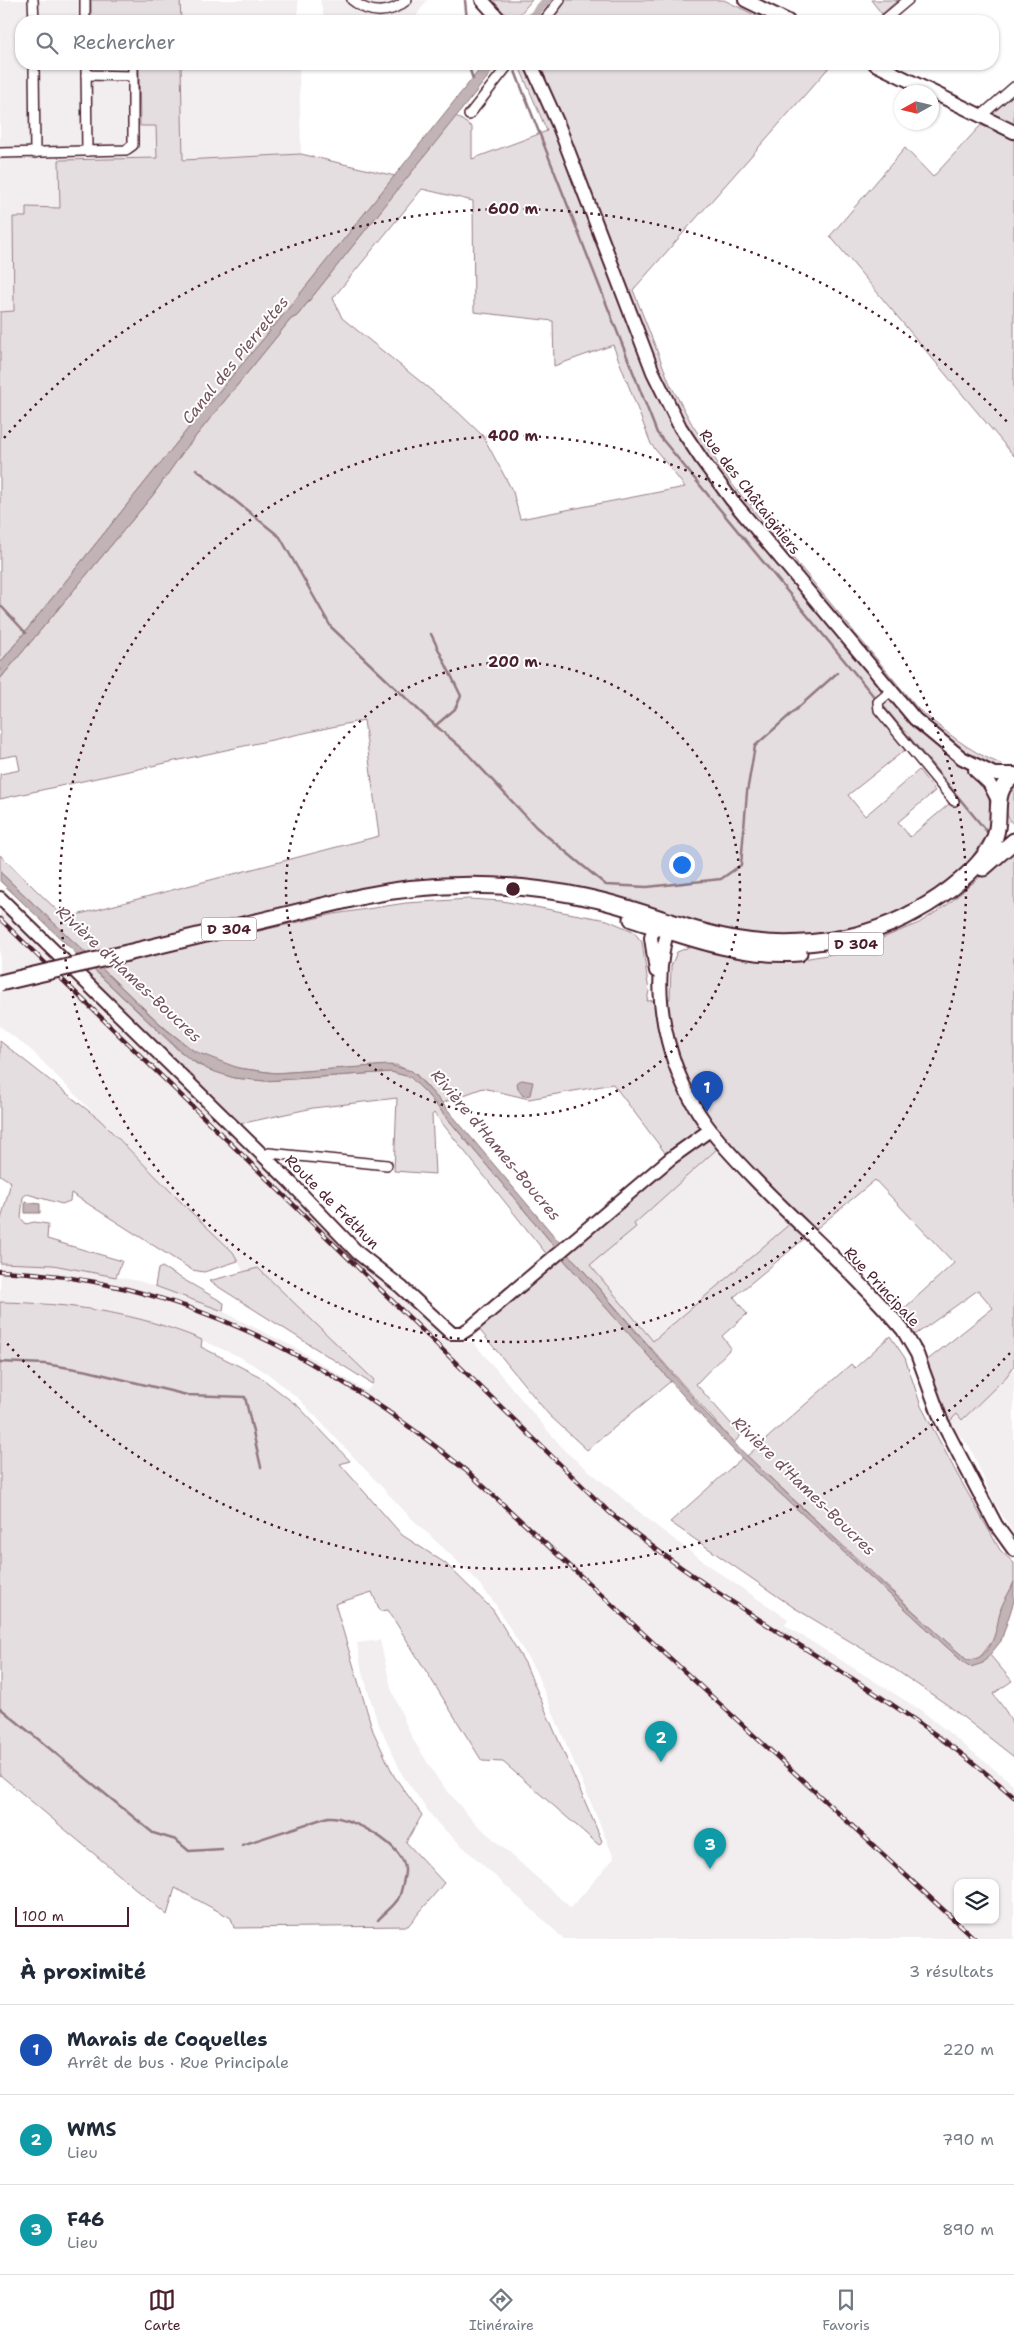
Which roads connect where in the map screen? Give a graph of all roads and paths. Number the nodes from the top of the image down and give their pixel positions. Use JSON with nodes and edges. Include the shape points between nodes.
{"nodes":[{"id":1,"x":33,"y":0,"type":"edge"},
{"id":2,"x":85,"y":0,"type":"edge"},
{"id":3,"x":352,"y":0,"type":"edge"},
{"id":4,"x":407,"y":0,"type":"edge"},
{"id":5,"x":482,"y":0,"type":"edge"},
{"id":6,"x":560,"y":0,"type":"edge"},
{"id":7,"x":744,"y":0,"type":"edge"},
{"id":8,"x":908,"y":0,"type":"edge"},
{"id":9,"x":34,"y":15,"type":"edge"},
{"id":10,"x":85,"y":15,"type":"edge"},
{"id":11,"x":496,"y":15,"type":"edge"},
{"id":12,"x":549,"y":15,"type":"edge"},
{"id":13,"x":775,"y":15,"type":"edge"},
{"id":14,"x":890,"y":15,"type":"edge"},
{"id":15,"x":34,"y":70,"type":"edge"},
{"id":16,"x":86,"y":70,"type":"edge"},
{"id":17,"x":133,"y":70,"type":"edge"},
{"id":18,"x":504,"y":70,"type":"edge"},
{"id":19,"x":534,"y":70,"type":"edge"},
{"id":20,"x":886,"y":70,"type":"edge"},
{"id":21,"x":86,"y":75,"type":"junction"},
{"id":22,"x":133,"y":76,"type":"junction"},
{"id":23,"x":1014,"y":87,"type":"edge"},
{"id":24,"x":469,"y":115,"type":"dead end"},
{"id":25,"x":981,"y":116,"type":"junction"},
{"id":26,"x":1014,"y":132,"type":"edge"},
{"id":27,"x":87,"y":151,"type":"junction"},
{"id":28,"x":0,"y":153,"type":"edge"},
{"id":29,"x":35,"y":153,"type":"junction"},
{"id":30,"x":884,"y":697,"type":"junction"},
{"id":31,"x":962,"y":758,"type":"junction"},
{"id":32,"x":1014,"y":775,"type":"edge"},
{"id":33,"x":954,"y":802,"type":"dead end"},
{"id":34,"x":998,"y":806,"type":"junction"},
{"id":35,"x":1014,"y":833,"type":"edge"},
{"id":36,"x":1014,"y":841,"type":"edge"},
{"id":37,"x":0,"y":898,"type":"edge"},
{"id":38,"x":655,"y":922,"type":"junction"},
{"id":39,"x":670,"y":927,"type":"junction"},
{"id":40,"x":0,"y":983,"type":"edge"},
{"id":41,"x":662,"y":1003,"type":"junction"},
{"id":42,"x":710,"y":1130,"type":"junction"},
{"id":43,"x":265,"y":1158,"type":"junction"},
{"id":44,"x":387,"y":1165,"type":"dead end"},
{"id":45,"x":1014,"y":1550,"type":"edge"}],
"edges":[{"from":1,"to":9,"type":"street"},
{"from":2,"to":10,"type":"street"},
{"from":3,"to":4,"type":"street","via":[[382,13],[398,8]]},
{"from":5,"to":11,"type":"street"},
{"from":6,"to":12,"type":"street"},
{"from":7,"to":13,"type":"street"},
{"from":8,"to":14,"type":"street"},
{"from":15,"to":29,"type":"street"},
{"from":16,"to":21,"type":"street"},
{"from":17,"to":22,"type":"street"},
{"from":18,"to":24,"type":"street"},
{"from":19,"to":30,"type":"street","name":"Rue des Châtaigniers","via":[[558,124],[648,361],[680,427],[731,499]]},
{"from":20,"to":25,"type":"street"},
{"from":21,"to":22,"type":"street"},
{"from":21,"to":27,"type":"street"},
{"from":22,"to":27,"type":"street","via":[[133,145],[126,150]]},
{"from":23,"to":25,"type":"street"},
{"from":25,"to":26,"type":"street"},
{"from":27,"to":29,"type":"street"},
{"from":28,"to":29,"type":"street"},
{"from":30,"to":31,"type":"street","name":"Rue des Châtaigniers"},
{"from":30,"to":33,"type":"street","via":[[878,710]]},
{"from":31,"to":32,"type":"street","name":"Rue des Châtaigniers","via":[[994,774]]},
{"from":31,"to":34,"type":"street","via":[[989,783]]},
{"from":32,"to":34,"type":"main road","via":[[1003,786]]},
{"from":34,"to":35,"type":"main road","via":[[1005,826]]},
{"from":34,"to":39,"type":"main road","number":"D 304","via":[[994,840],[972,869],[925,906],[875,929],[817,942],[766,943]]},
{"from":36,"to":39,"type":"main road","number":"D 304","via":[[960,890],[927,914],[891,932],[850,945],[804,952],[757,953],[721,948]]},
{"from":37,"to":43,"type":"street","name":"Route de Fréthun"},
{"from":38,"to":39,"type":"main road","number":"D 304"},
{"from":38,"to":40,"type":"main road","number":"D 304","bridge":true,"via":[[586,897],[531,888],[408,889],[373,894]]},
{"from":38,"to":41,"type":"street","via":[[652,947]]},
{"from":39,"to":41,"type":"street","via":[[662,960]]},
{"from":41,"to":42,"type":"street","name":"Rue Principale","via":[[667,1035],[678,1069],[694,1105]]},
{"from":42,"to":43,"type":"street","name":"Route de Fréthun","via":[[667,1161],[472,1326],[457,1334],[444,1328],[401,1287],[362,1257]]},
{"from":42,"to":45,"type":"street","name":"Rue Principale","via":[[903,1330],[916,1354],[941,1420],[996,1525]]},
{"from":43,"to":44,"type":"street","via":[[269,1154]]}]}
